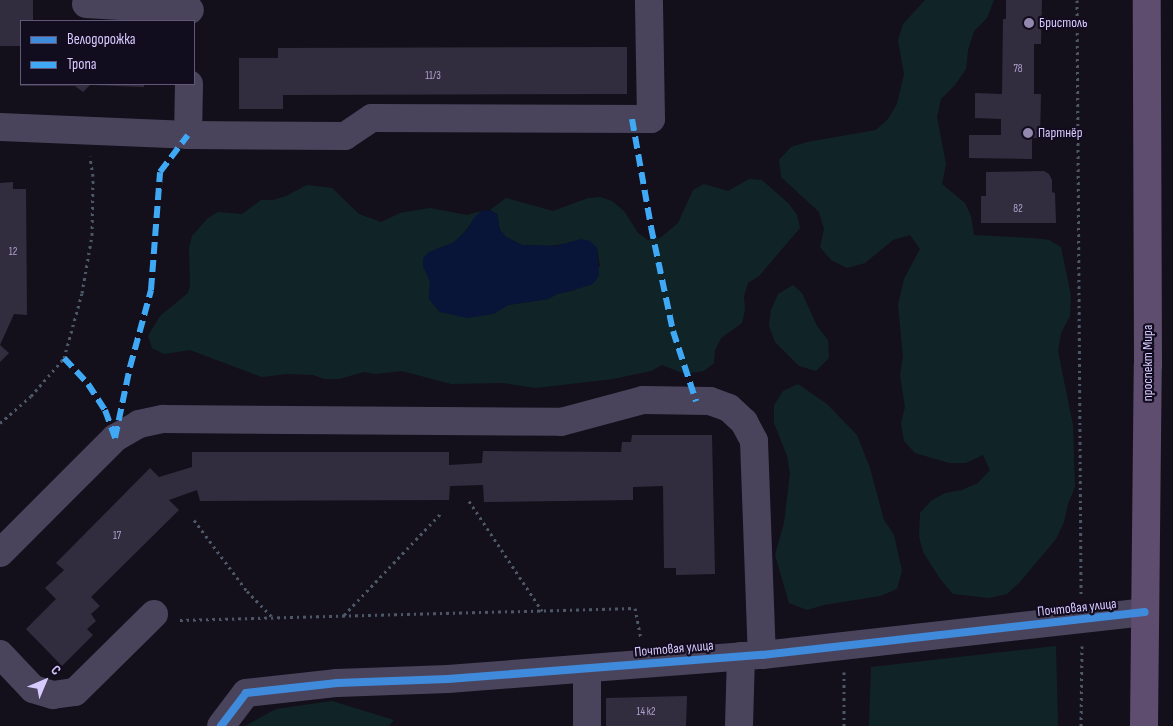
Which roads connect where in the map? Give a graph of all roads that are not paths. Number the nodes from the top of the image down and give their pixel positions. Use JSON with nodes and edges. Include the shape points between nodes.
{"nodes":[{"id":1,"x":649,"y":0,"type":"edge"},
{"id":2,"x":1147,"y":0,"type":"edge"},
{"id":3,"x":86,"y":4,"type":"dead end"},
{"id":4,"x":190,"y":10,"type":"edge"},
{"id":5,"x":189,"y":85,"type":"edge"},
{"id":6,"x":0,"y":127,"type":"edge"},
{"id":7,"x":188,"y":135,"type":"junction"},
{"id":8,"x":0,"y":553,"type":"edge"},
{"id":9,"x":1145,"y":612,"type":"junction"},
{"id":10,"x":165,"y":617,"type":"road end"},
{"id":11,"x":0,"y":654,"type":"edge"},
{"id":12,"x":751,"y":656,"type":"junction"},
{"id":13,"x":587,"y":668,"type":"junction"},
{"id":14,"x":221,"y":726,"type":"edge"},
{"id":15,"x":587,"y":726,"type":"edge"},
{"id":16,"x":739,"y":726,"type":"edge"},
{"id":17,"x":1144,"y":726,"type":"edge"}],
"edges":[{"from":1,"to":7,"type":"street","via":[[651,119],[372,118],[345,136]]},
{"from":2,"to":9,"type":"main road","name":"проспект Мира"},
{"from":3,"to":4,"type":"street"},
{"from":5,"to":7,"type":"street"},
{"from":6,"to":7,"type":"street"},
{"from":8,"to":12,"type":"street","via":[[116,438],[139,424],[163,420],[561,422],[643,400],[710,401],[729,408],[744,422],[754,441]]},
{"from":9,"to":12,"type":"street","name":"Почтовая улица"},
{"from":9,"to":17,"type":"main road","name":"проспект Мира"},
{"from":10,"to":11,"type":"street","via":[[75,692],[53,695],[33,689]]},
{"from":12,"to":13,"type":"street","name":"Почтовая улица"},
{"from":12,"to":16,"type":"street"},
{"from":13,"to":14,"type":"street","name":"Почтовая улица","via":[[448,679],[337,683],[246,693]]},
{"from":13,"to":15,"type":"street"}]}
